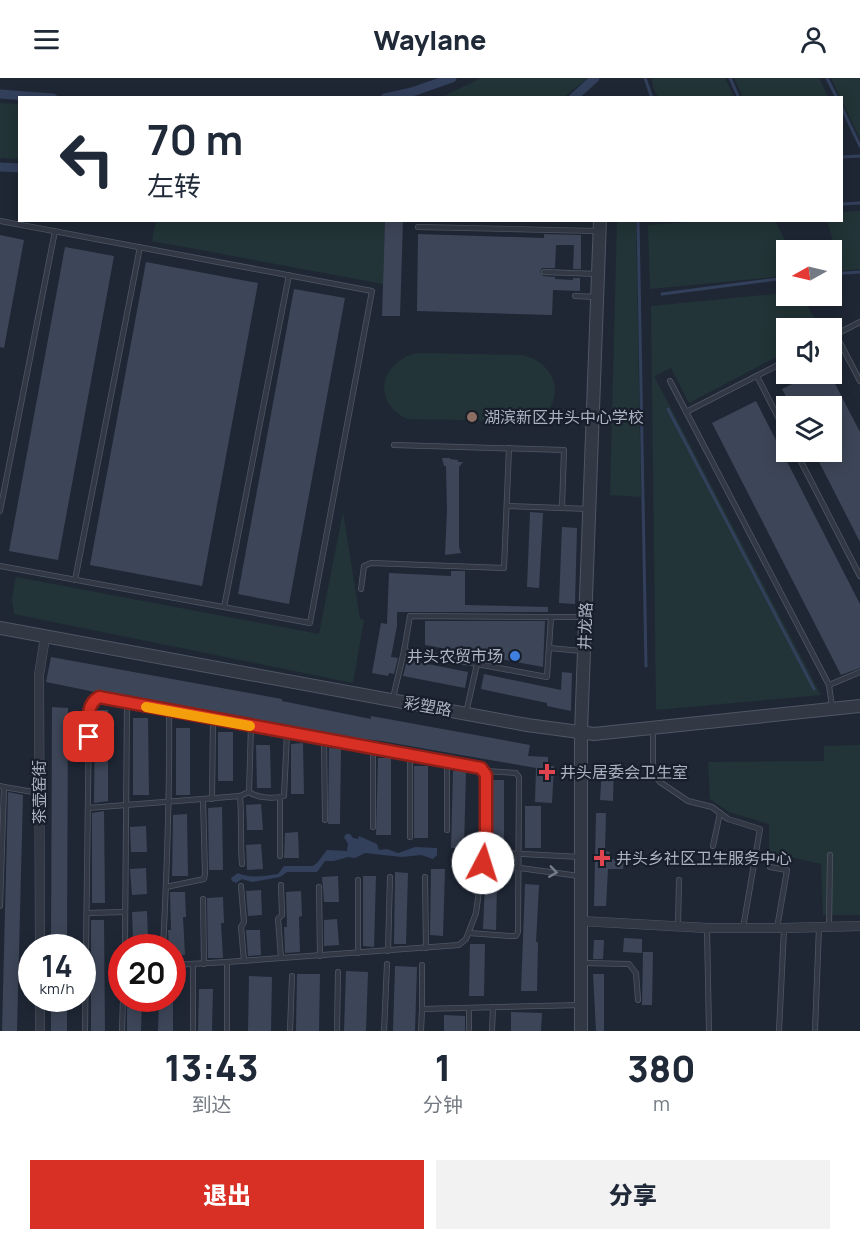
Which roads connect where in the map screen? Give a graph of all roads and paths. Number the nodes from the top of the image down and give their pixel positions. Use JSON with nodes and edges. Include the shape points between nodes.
{"nodes":[{"id":1,"x":0,"y":221,"type":"edge"},
{"id":2,"x":600,"y":226,"type":"edge"},
{"id":3,"x":418,"y":227,"type":"dead end"},
{"id":4,"x":56,"y":231,"type":"junction"},
{"id":5,"x":140,"y":247,"type":"junction"},
{"id":6,"x":544,"y":272,"type":"dead end"},
{"id":7,"x":598,"y":274,"type":"junction"},
{"id":8,"x":289,"y":275,"type":"junction"},
{"id":9,"x":574,"y":296,"type":"dead end"},
{"id":10,"x":597,"y":297,"type":"junction"},
{"id":11,"x":860,"y":322,"type":"edge"},
{"id":12,"x":842,"y":331,"type":"edge"},
{"id":13,"x":842,"y":351,"type":"edge"},
{"id":14,"x":776,"y":366,"type":"edge"},
{"id":15,"x":757,"y":376,"type":"junction"},
{"id":16,"x":670,"y":381,"type":"dead end"},
{"id":17,"x":860,"y":381,"type":"edge"},
{"id":18,"x":686,"y":412,"type":"junction"},
{"id":19,"x":776,"y":413,"type":"edge"},
{"id":20,"x":394,"y":445,"type":"dead end"},
{"id":21,"x":509,"y":448,"type":"junction"},
{"id":22,"x":801,"y":462,"type":"edge"},
{"id":23,"x":507,"y":506,"type":"junction"},
{"id":24,"x":562,"y":508,"type":"junction"},
{"id":25,"x":589,"y":509,"type":"junction"},
{"id":26,"x":0,"y":511,"type":"edge"},
{"id":27,"x":0,"y":566,"type":"edge"},
{"id":28,"x":860,"y":576,"type":"edge"},
{"id":29,"x":75,"y":580,"type":"junction"},
{"id":30,"x":361,"y":589,"type":"dead end"},
{"id":31,"x":224,"y":607,"type":"junction"},
{"id":32,"x":551,"y":617,"type":"junction"},
{"id":33,"x":585,"y":617,"type":"junction"},
{"id":34,"x":0,"y":628,"type":"edge"},
{"id":35,"x":45,"y":636,"type":"junction"},
{"id":36,"x":549,"y":648,"type":"junction"},
{"id":37,"x":404,"y":651,"type":"junction"},
{"id":38,"x":584,"y":651,"type":"junction"},
{"id":39,"x":477,"y":664,"type":"junction"},
{"id":40,"x":860,"y":672,"type":"edge"},
{"id":41,"x":829,"y":685,"type":"junction"},
{"id":42,"x":393,"y":700,"type":"junction"},
{"id":43,"x":127,"y":703,"type":"junction"},
{"id":44,"x":860,"y":706,"type":"edge"},
{"id":45,"x":832,"y":709,"type":"junction"},
{"id":46,"x":169,"y":711,"type":"junction"},
{"id":47,"x":466,"y":713,"type":"junction"},
{"id":48,"x":213,"y":719,"type":"junction"},
{"id":49,"x":251,"y":726,"type":"junction"},
{"id":50,"x":653,"y":728,"type":"junction"},
{"id":51,"x":581,"y":732,"type":"junction"},
{"id":52,"x":287,"y":733,"type":"junction"},
{"id":53,"x":324,"y":740,"type":"junction"},
{"id":54,"x":373,"y":749,"type":"junction"},
{"id":55,"x":410,"y":756,"type":"junction"},
{"id":56,"x":447,"y":762,"type":"junction"},
{"id":57,"x":485,"y":771,"type":"junction"},
{"id":58,"x":2,"y":787,"type":"edge"},
{"id":59,"x":249,"y":792,"type":"junction"},
{"id":60,"x":39,"y":793,"type":"junction"},
{"id":61,"x":240,"y":796,"type":"junction"},
{"id":62,"x":280,"y":797,"type":"junction"},
{"id":63,"x":203,"y":799,"type":"junction"},
{"id":64,"x":212,"y":799,"type":"junction"},
{"id":65,"x":169,"y":802,"type":"junction"},
{"id":66,"x":126,"y":806,"type":"junction"},
{"id":67,"x":88,"y":808,"type":"junction"},
{"id":68,"x":720,"y":813,"type":"junction"},
{"id":69,"x":325,"y":820,"type":"dead end"},
{"id":70,"x":373,"y":826,"type":"dead end"},
{"id":71,"x":447,"y":830,"type":"dead end"},
{"id":72,"x":1,"y":836,"type":"edge"},
{"id":73,"x":410,"y":837,"type":"dead end"},
{"id":74,"x":712,"y":846,"type":"dead end"},
{"id":75,"x":485,"y":852,"type":"junction"},
{"id":76,"x":519,"y":854,"type":"junction"},
{"id":77,"x":830,"y":855,"type":"dead end"},
{"id":78,"x":280,"y":856,"type":"dead end"},
{"id":79,"x":581,"y":857,"type":"junction"},
{"id":80,"x":483,"y":863,"type":"junction"},
{"id":81,"x":242,"y":864,"type":"dead end"},
{"id":82,"x":770,"y":867,"type":"dead end"},
{"id":83,"x":519,"y":868,"type":"junction"},
{"id":84,"x":581,"y":876,"type":"junction"},
{"id":85,"x":390,"y":877,"type":"dead end"},
{"id":86,"x":425,"y":877,"type":"dead end"},
{"id":87,"x":358,"y":880,"type":"dead end"},
{"id":88,"x":679,"y":880,"type":"dead end"},
{"id":89,"x":281,"y":885,"type":"dead end"},
{"id":90,"x":242,"y":886,"type":"dead end"},
{"id":91,"x":166,"y":887,"type":"junction"},
{"id":92,"x":319,"y":887,"type":"dead end"},
{"id":93,"x":203,"y":899,"type":"dead end"},
{"id":94,"x":0,"y":906,"type":"edge"},
{"id":95,"x":125,"y":912,"type":"junction"},
{"id":96,"x":87,"y":913,"type":"junction"},
{"id":97,"x":581,"y":921,"type":"junction"},
{"id":98,"x":678,"y":926,"type":"junction"},
{"id":99,"x":860,"y":926,"type":"edge"},
{"id":100,"x":819,"y":927,"type":"junction"},
{"id":101,"x":829,"y":927,"type":"junction"},
{"id":102,"x":707,"y":928,"type":"junction"},
{"id":103,"x":743,"y":928,"type":"junction"},
{"id":104,"x":781,"y":928,"type":"junction"},
{"id":105,"x":469,"y":933,"type":"junction"},
{"id":106,"x":40,"y":934,"type":"edge"},
{"id":107,"x":124,"y":934,"type":"edge"},
{"id":108,"x":164,"y":934,"type":"edge"},
{"id":109,"x":426,"y":948,"type":"junction"},
{"id":110,"x":388,"y":951,"type":"junction"},
{"id":111,"x":358,"y":953,"type":"junction"},
{"id":112,"x":320,"y":956,"type":"junction"},
{"id":113,"x":281,"y":958,"type":"junction"},
{"id":114,"x":244,"y":961,"type":"junction"},
{"id":115,"x":227,"y":962,"type":"junction"},
{"id":116,"x":581,"y":963,"type":"junction"},
{"id":117,"x":186,"y":964,"type":"edge"},
{"id":118,"x":193,"y":964,"type":"junction"},
{"id":119,"x":204,"y":964,"type":"junction"},
{"id":120,"x":387,"y":964,"type":"dead end"},
{"id":121,"x":422,"y":965,"type":"dead end"},
{"id":122,"x":338,"y":972,"type":"dead end"},
{"id":123,"x":292,"y":976,"type":"dead end"},
{"id":124,"x":638,"y":1000,"type":"dead end"},
{"id":125,"x":581,"y":1005,"type":"junction"},
{"id":126,"x":493,"y":1007,"type":"junction"},
{"id":127,"x":469,"y":1008,"type":"junction"},
{"id":128,"x":422,"y":1009,"type":"junction"},
{"id":129,"x":40,"y":1012,"type":"edge"},
{"id":130,"x":123,"y":1012,"type":"edge"},
{"id":131,"x":40,"y":1031,"type":"edge"},
{"id":132,"x":85,"y":1031,"type":"edge"},
{"id":133,"x":122,"y":1031,"type":"edge"},
{"id":134,"x":193,"y":1031,"type":"edge"},
{"id":135,"x":227,"y":1031,"type":"edge"},
{"id":136,"x":290,"y":1031,"type":"edge"},
{"id":137,"x":337,"y":1031,"type":"edge"},
{"id":138,"x":384,"y":1031,"type":"edge"},
{"id":139,"x":421,"y":1031,"type":"edge"},
{"id":140,"x":469,"y":1031,"type":"edge"},
{"id":141,"x":492,"y":1031,"type":"edge"},
{"id":142,"x":581,"y":1031,"type":"edge"},
{"id":143,"x":709,"y":1031,"type":"edge"},
{"id":144,"x":779,"y":1031,"type":"edge"},
{"id":145,"x":815,"y":1031,"type":"edge"}],
"edges":[{"from":1,"to":4,"type":"lane"},
{"from":2,"to":3,"type":"lane"},
{"from":2,"to":7,"type":"street","name":"井龙路"},
{"from":4,"to":5,"type":"lane"},
{"from":4,"to":26,"type":"lane"},
{"from":5,"to":8,"type":"lane"},
{"from":5,"to":29,"type":"lane"},
{"from":6,"to":7,"type":"lane"},
{"from":7,"to":10,"type":"street","name":"井龙路"},
{"from":8,"to":31,"type":"lane"},
{"from":8,"to":31,"type":"lane","via":[[372,291],[310,623]]},
{"from":9,"to":10,"type":"lane"},
{"from":10,"to":25,"type":"street","name":"井龙路"},
{"from":11,"to":12,"type":"lane"},
{"from":13,"to":17,"type":"lane"},
{"from":14,"to":15,"type":"lane"},
{"from":15,"to":18,"type":"lane"},
{"from":15,"to":19,"type":"lane"},
{"from":16,"to":18,"type":"lane"},
{"from":18,"to":41,"type":"lane"},
{"from":20,"to":21,"type":"lane"},
{"from":21,"to":23,"type":"lane"},
{"from":21,"to":24,"type":"lane","via":[[564,450]]},
{"from":22,"to":28,"type":"lane"},
{"from":23,"to":24,"type":"lane"},
{"from":23,"to":30,"type":"lane","via":[[504,568],[371,563],[364,566]]},
{"from":24,"to":25,"type":"lane"},
{"from":25,"to":33,"type":"street","name":"井龙路"},
{"from":27,"to":29,"type":"lane"},
{"from":29,"to":31,"type":"lane"},
{"from":32,"to":33,"type":"lane"},
{"from":32,"to":36,"type":"lane"},
{"from":32,"to":37,"type":"lane","via":[[410,616]]},
{"from":33,"to":38,"type":"street","name":"井龙路"},
{"from":34,"to":35,"type":"street","name":"彩塑路"},
{"from":35,"to":42,"type":"street","name":"彩塑路"},
{"from":35,"to":60,"type":"street","name":"茶壶窑街","via":[[39,675]]},
{"from":36,"to":38,"type":"lane"},
{"from":36,"to":39,"type":"lane","via":[[547,676]]},
{"from":37,"to":39,"type":"lane"},
{"from":37,"to":42,"type":"lane"},
{"from":38,"to":51,"type":"street","name":"井龙路"},
{"from":39,"to":47,"type":"lane"},
{"from":40,"to":41,"type":"lane"},
{"from":41,"to":45,"type":"lane"},
{"from":42,"to":47,"type":"street","name":"彩塑路"},
{"from":43,"to":46,"type":"lane"},
{"from":43,"to":66,"type":"lane"},
{"from":43,"to":67,"type":"lane","via":[[99,697],[90,706]]},
{"from":44,"to":45,"type":"street","name":"彩塑路"},
{"from":45,"to":50,"type":"street","name":"彩塑路"},
{"from":46,"to":48,"type":"lane"},
{"from":46,"to":65,"type":"lane"},
{"from":47,"to":51,"type":"street","name":"彩塑路"},
{"from":48,"to":49,"type":"lane"},
{"from":48,"to":64,"type":"lane"},
{"from":49,"to":52,"type":"lane"},
{"from":49,"to":59,"type":"lane"},
{"from":50,"to":51,"type":"street","name":"彩塑路"},
{"from":50,"to":68,"type":"lane","via":[[655,776],[688,801]]},
{"from":51,"to":79,"type":"street","name":"井龙路"},
{"from":52,"to":53,"type":"lane"},
{"from":52,"to":62,"type":"lane","via":[[285,791]]},
{"from":53,"to":54,"type":"lane"},
{"from":53,"to":69,"type":"lane"},
{"from":54,"to":55,"type":"lane"},
{"from":54,"to":70,"type":"lane"},
{"from":55,"to":56,"type":"lane"},
{"from":55,"to":73,"type":"lane"},
{"from":56,"to":57,"type":"lane"},
{"from":56,"to":71,"type":"lane"},
{"from":57,"to":75,"type":"lane"},
{"from":57,"to":76,"type":"lane","via":[[516,773],[519,777]]},
{"from":58,"to":60,"type":"lane"},
{"from":58,"to":72,"type":"lane"},
{"from":59,"to":61,"type":"lane"},
{"from":59,"to":62,"type":"lane"},
{"from":60,"to":106,"type":"street","name":"茶壶窑街"},
{"from":61,"to":64,"type":"lane"},
{"from":61,"to":81,"type":"lane"},
{"from":62,"to":78,"type":"lane"},
{"from":63,"to":64,"type":"lane"},
{"from":63,"to":65,"type":"lane"},
{"from":63,"to":91,"type":"lane","via":[[204,879]]},
{"from":65,"to":66,"type":"lane"},
{"from":65,"to":91,"type":"lane"},
{"from":66,"to":67,"type":"lane"},
{"from":66,"to":95,"type":"lane"},
{"from":67,"to":96,"type":"lane"},
{"from":68,"to":74,"type":"lane"},
{"from":68,"to":103,"type":"lane","via":[[738,824],[760,829]]},
{"from":72,"to":94,"type":"lane"},
{"from":75,"to":76,"type":"lane"},
{"from":75,"to":80,"type":"lane"},
{"from":76,"to":79,"type":"lane"},
{"from":76,"to":83,"type":"lane"},
{"from":77,"to":101,"type":"lane"},
{"from":79,"to":84,"type":"street","name":"井龙路"},
{"from":80,"to":83,"type":"lane"},
{"from":80,"to":105,"type":"lane"},
{"from":82,"to":104,"type":"lane","via":[[787,870]]},
{"from":83,"to":84,"type":"lane","one_way":true},
{"from":83,"to":105,"type":"lane","via":[[516,936]]},
{"from":84,"to":97,"type":"street","name":"井龙路"},
{"from":85,"to":110,"type":"lane"},
{"from":86,"to":109,"type":"lane"},
{"from":87,"to":111,"type":"lane"},
{"from":88,"to":98,"type":"lane"},
{"from":89,"to":113,"type":"lane"},
{"from":90,"to":114,"type":"lane"},
{"from":91,"to":108,"type":"lane"},
{"from":92,"to":112,"type":"lane"},
{"from":93,"to":119,"type":"lane"},
{"from":95,"to":96,"type":"lane"},
{"from":95,"to":107,"type":"lane"},
{"from":96,"to":132,"type":"lane"},
{"from":97,"to":98,"type":"street"},
{"from":97,"to":116,"type":"street","name":"井龙路"},
{"from":98,"to":102,"type":"street"},
{"from":99,"to":101,"type":"street"},
{"from":100,"to":101,"type":"street"},
{"from":100,"to":104,"type":"street"},
{"from":100,"to":145,"type":"lane"},
{"from":102,"to":103,"type":"street"},
{"from":102,"to":143,"type":"lane"},
{"from":103,"to":104,"type":"street"},
{"from":104,"to":144,"type":"lane"},
{"from":105,"to":109,"type":"lane","via":[[459,945]]},
{"from":109,"to":110,"type":"lane"},
{"from":110,"to":111,"type":"lane"},
{"from":111,"to":112,"type":"lane"},
{"from":112,"to":113,"type":"lane"},
{"from":113,"to":114,"type":"lane"},
{"from":114,"to":115,"type":"lane"},
{"from":115,"to":119,"type":"lane"},
{"from":115,"to":135,"type":"lane"},
{"from":116,"to":124,"type":"lane","via":[[628,964],[636,973]]},
{"from":116,"to":125,"type":"street","name":"井龙路"},
{"from":117,"to":118,"type":"lane"},
{"from":118,"to":119,"type":"lane"},
{"from":118,"to":134,"type":"lane"},
{"from":120,"to":138,"type":"lane"},
{"from":121,"to":128,"type":"lane"},
{"from":122,"to":137,"type":"lane"},
{"from":123,"to":136,"type":"lane"},
{"from":125,"to":126,"type":"lane"},
{"from":125,"to":142,"type":"street","name":"井龙路"},
{"from":126,"to":127,"type":"lane"},
{"from":126,"to":141,"type":"lane"},
{"from":127,"to":128,"type":"lane"},
{"from":127,"to":140,"type":"lane"},
{"from":128,"to":139,"type":"lane"},
{"from":129,"to":131,"type":"street"},
{"from":130,"to":133,"type":"lane"}]}
